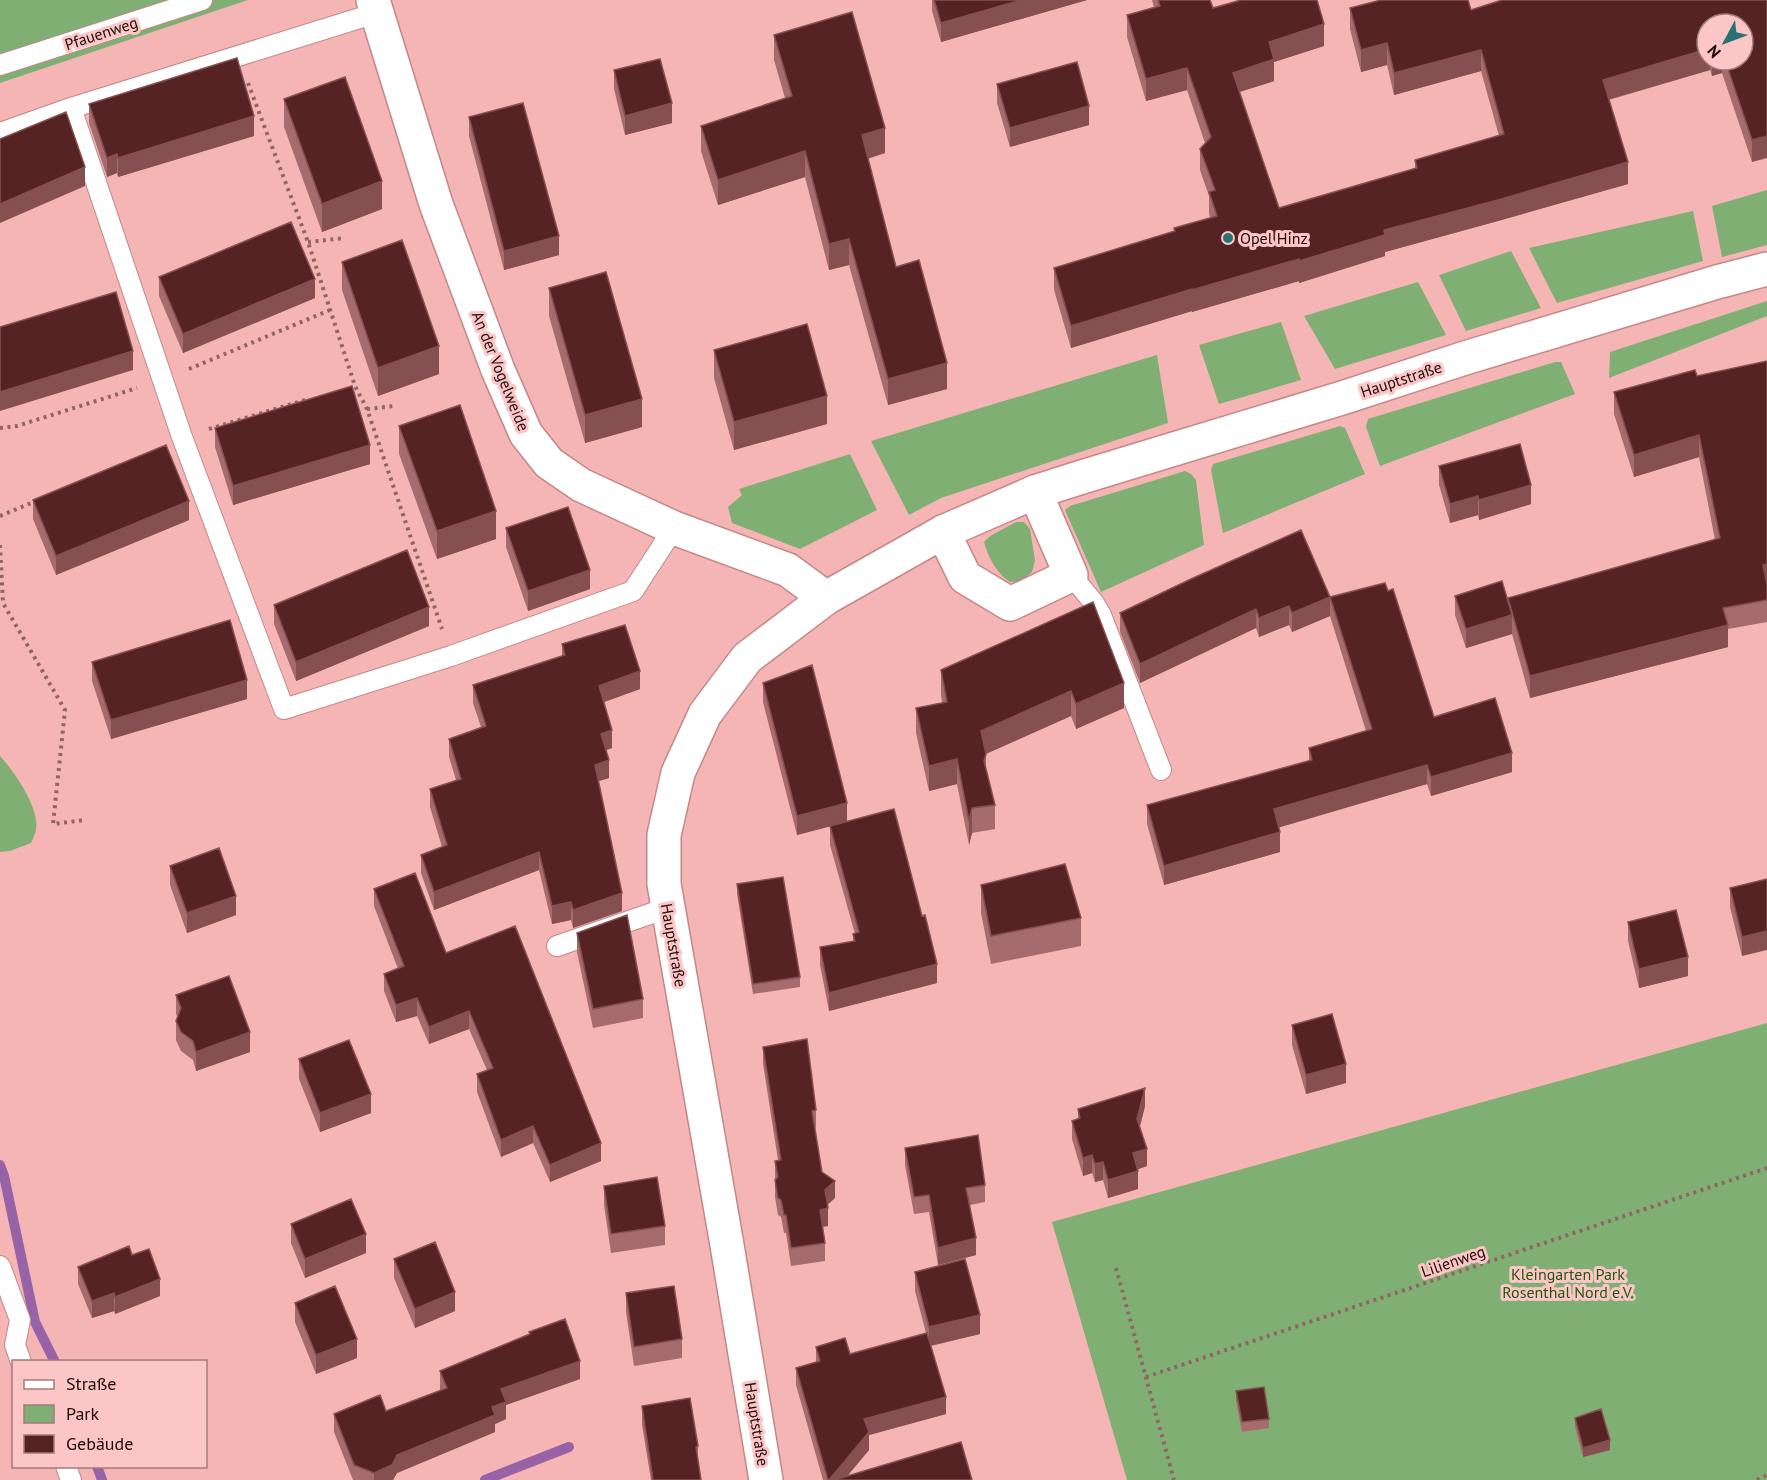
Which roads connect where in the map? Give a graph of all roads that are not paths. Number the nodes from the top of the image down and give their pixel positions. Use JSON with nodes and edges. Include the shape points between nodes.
{"nodes":[{"id":1,"x":202,"y":0,"type":"edge"},
{"id":2,"x":375,"y":7,"type":"edge"},
{"id":3,"x":0,"y":65,"type":"edge"},
{"id":4,"x":70,"y":108,"type":"junction"},
{"id":5,"x":0,"y":133,"type":"edge"},
{"id":6,"x":1767,"y":269,"type":"edge"},
{"id":7,"x":1035,"y":492,"type":"junction"},
{"id":8,"x":674,"y":528,"type":"junction"},
{"id":9,"x":943,"y":532,"type":"junction"},
{"id":10,"x":1071,"y":575,"type":"junction"},
{"id":11,"x":826,"y":598,"type":"junction"},
{"id":12,"x":1161,"y":770,"type":"dead end"},
{"id":13,"x":667,"y":908,"type":"junction"},
{"id":14,"x":557,"y":946,"type":"dead end"},
{"id":15,"x":0,"y":1266,"type":"edge"},
{"id":16,"x":20,"y":1320,"type":"junction"},
{"id":17,"x":0,"y":1326,"type":"edge"},
{"id":18,"x":20,"y":1360,"type":"edge"},
{"id":19,"x":766,"y":1480,"type":"edge"}],
"edges":[{"from":1,"to":3,"type":"lane","name":"Pfauenweg"},
{"from":2,"to":4,"type":"lane","name":"An der Vogelweide","via":[[237,56]]},
{"from":2,"to":8,"type":"street","name":"An der Vogelweide","via":[[436,204],[526,434],[549,463],[581,485]]},
{"from":4,"to":5,"type":"lane","name":"An der Vogelweide"},
{"from":4,"to":8,"type":"lane","via":[[182,437],[284,709],[451,656],[633,591]]},
{"from":6,"to":7,"type":"street","name":"Hauptstraße"},
{"from":7,"to":9,"type":"street","name":"Hauptstraße"},
{"from":7,"to":10,"type":"street"},
{"from":8,"to":11,"type":"street","name":"An der Vogelweide","via":[[788,570]]},
{"from":9,"to":10,"type":"street","via":[[965,577],[1010,604]]},
{"from":9,"to":11,"type":"street","name":"Hauptstraße"},
{"from":10,"to":12,"type":"lane","via":[[1101,615]]},
{"from":11,"to":13,"type":"street","name":"Hauptstraße","via":[[747,658],[705,714],[678,773],[664,835]]},
{"from":13,"to":14,"type":"lane"},
{"from":13,"to":19,"type":"street","name":"Hauptstraße"},
{"from":15,"to":16,"type":"lane"},
{"from":16,"to":17,"type":"lane"},
{"from":16,"to":18,"type":"lane","via":[[15,1345]]}]}
